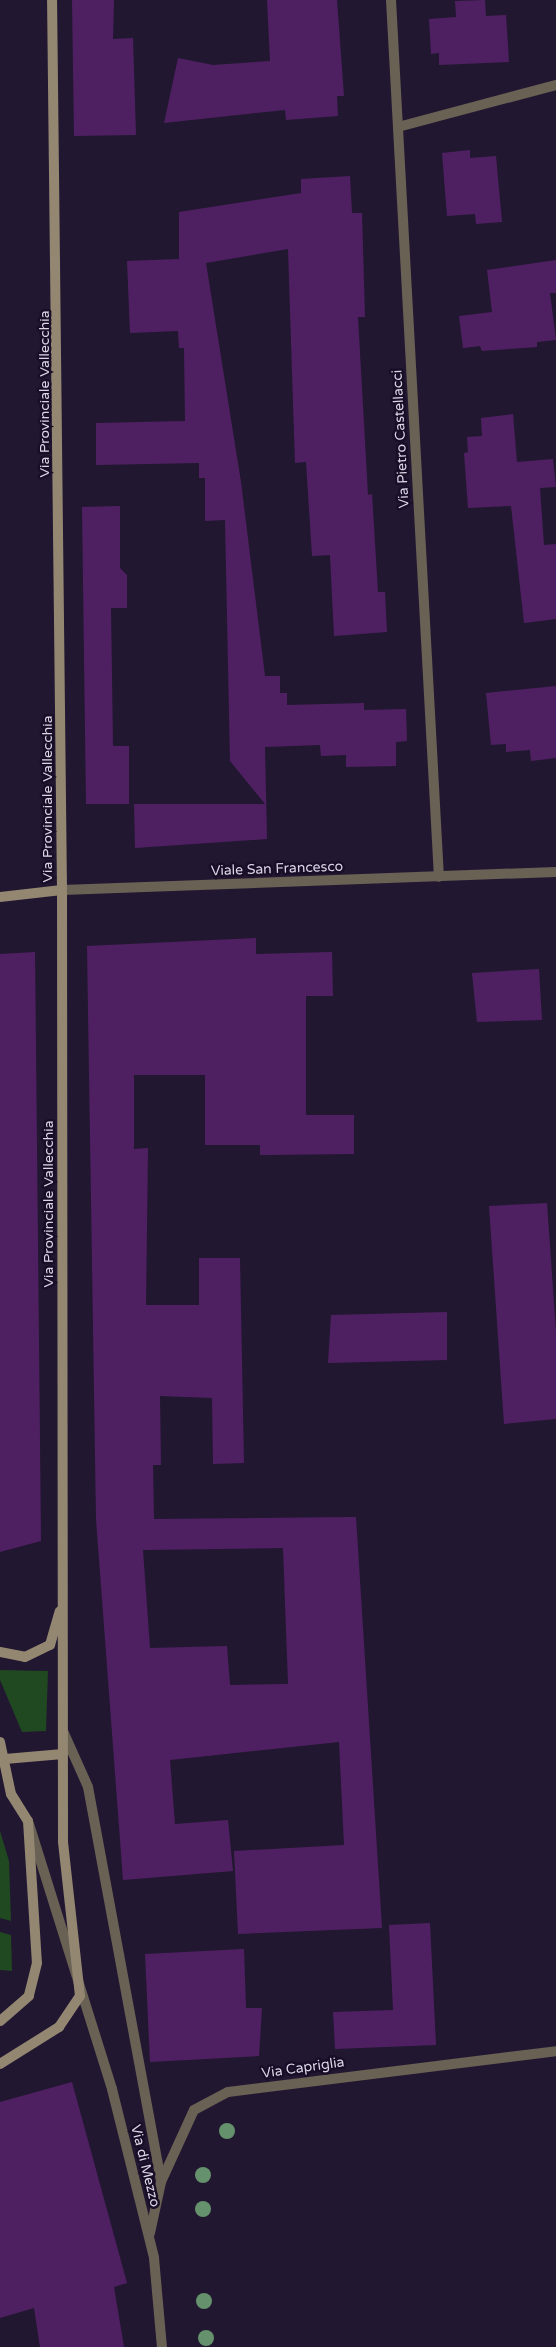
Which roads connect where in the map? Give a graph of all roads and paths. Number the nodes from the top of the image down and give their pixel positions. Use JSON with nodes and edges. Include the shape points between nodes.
{"nodes":[{"id":1,"x":52,"y":0,"type":"edge"},
{"id":2,"x":390,"y":0,"type":"edge"},
{"id":3,"x":556,"y":85,"type":"edge"},
{"id":4,"x":398,"y":127,"type":"junction"},
{"id":5,"x":556,"y":872,"type":"edge"},
{"id":6,"x":439,"y":877,"type":"junction"},
{"id":7,"x":62,"y":890,"type":"junction"},
{"id":8,"x":0,"y":897,"type":"edge"},
{"id":9,"x":64,"y":1597,"type":"junction"},
{"id":10,"x":0,"y":1652,"type":"edge"},
{"id":11,"x":63,"y":1731,"type":"junction"},
{"id":12,"x":0,"y":1742,"type":"edge"},
{"id":13,"x":63,"y":1754,"type":"junction"},
{"id":14,"x":5,"y":1759,"type":"junction"},
{"id":15,"x":28,"y":1821,"type":"junction"},
{"id":16,"x":80,"y":1996,"type":"junction"},
{"id":17,"x":0,"y":2021,"type":"edge"},
{"id":18,"x":556,"y":2052,"type":"edge"},
{"id":19,"x":0,"y":2064,"type":"edge"},
{"id":20,"x":161,"y":2182,"type":"junction"},
{"id":21,"x":149,"y":2239,"type":"junction"},
{"id":22,"x":162,"y":2347,"type":"edge"}],
"edges":[{"from":1,"to":7,"type":"main road","name":"Via Provinciale Vallecchia"},
{"from":2,"to":4,"type":"street","name":"Via Pietro Castellacci"},
{"from":3,"to":4,"type":"street"},
{"from":4,"to":6,"type":"street","name":"Via Pietro Castellacci"},
{"from":5,"to":6,"type":"street","name":"Viale San Francesco"},
{"from":6,"to":7,"type":"street","name":"Viale San Francesco"},
{"from":7,"to":8,"type":"main road","name":"Viale San Francesco"},
{"from":7,"to":9,"type":"main road","name":"Via Provinciale Vallecchia"},
{"from":9,"to":10,"type":"main road","via":[[50,1645],[25,1657]]},
{"from":9,"to":11,"type":"main road","name":"Via Provinciale Vallecchia"},
{"from":11,"to":13,"type":"main road","name":"Via Provinciale Vallecchia"},
{"from":11,"to":20,"type":"street","via":[[88,1788]]},
{"from":12,"to":14,"type":"main road"},
{"from":13,"to":14,"type":"main road"},
{"from":13,"to":16,"type":"main road","name":"Via Provinciale Vallecchia","via":[[63,1842]]},
{"from":14,"to":15,"type":"main road","via":[[11,1794]]},
{"from":15,"to":16,"type":"street","name":"Via di Mezzo","via":[[46,1868]]},
{"from":15,"to":17,"type":"main road","via":[[38,1963],[29,1996]]},
{"from":16,"to":19,"type":"main road","via":[[59,2027]]},
{"from":16,"to":21,"type":"street","name":"Via di Mezzo","via":[[112,2089]]},
{"from":18,"to":20,"type":"street","name":"Via Capriglia","via":[[228,2092],[194,2110]]},
{"from":20,"to":21,"type":"street","name":"Via Capriglia"},
{"from":21,"to":22,"type":"street","name":"Via di Mezzo"}]}
